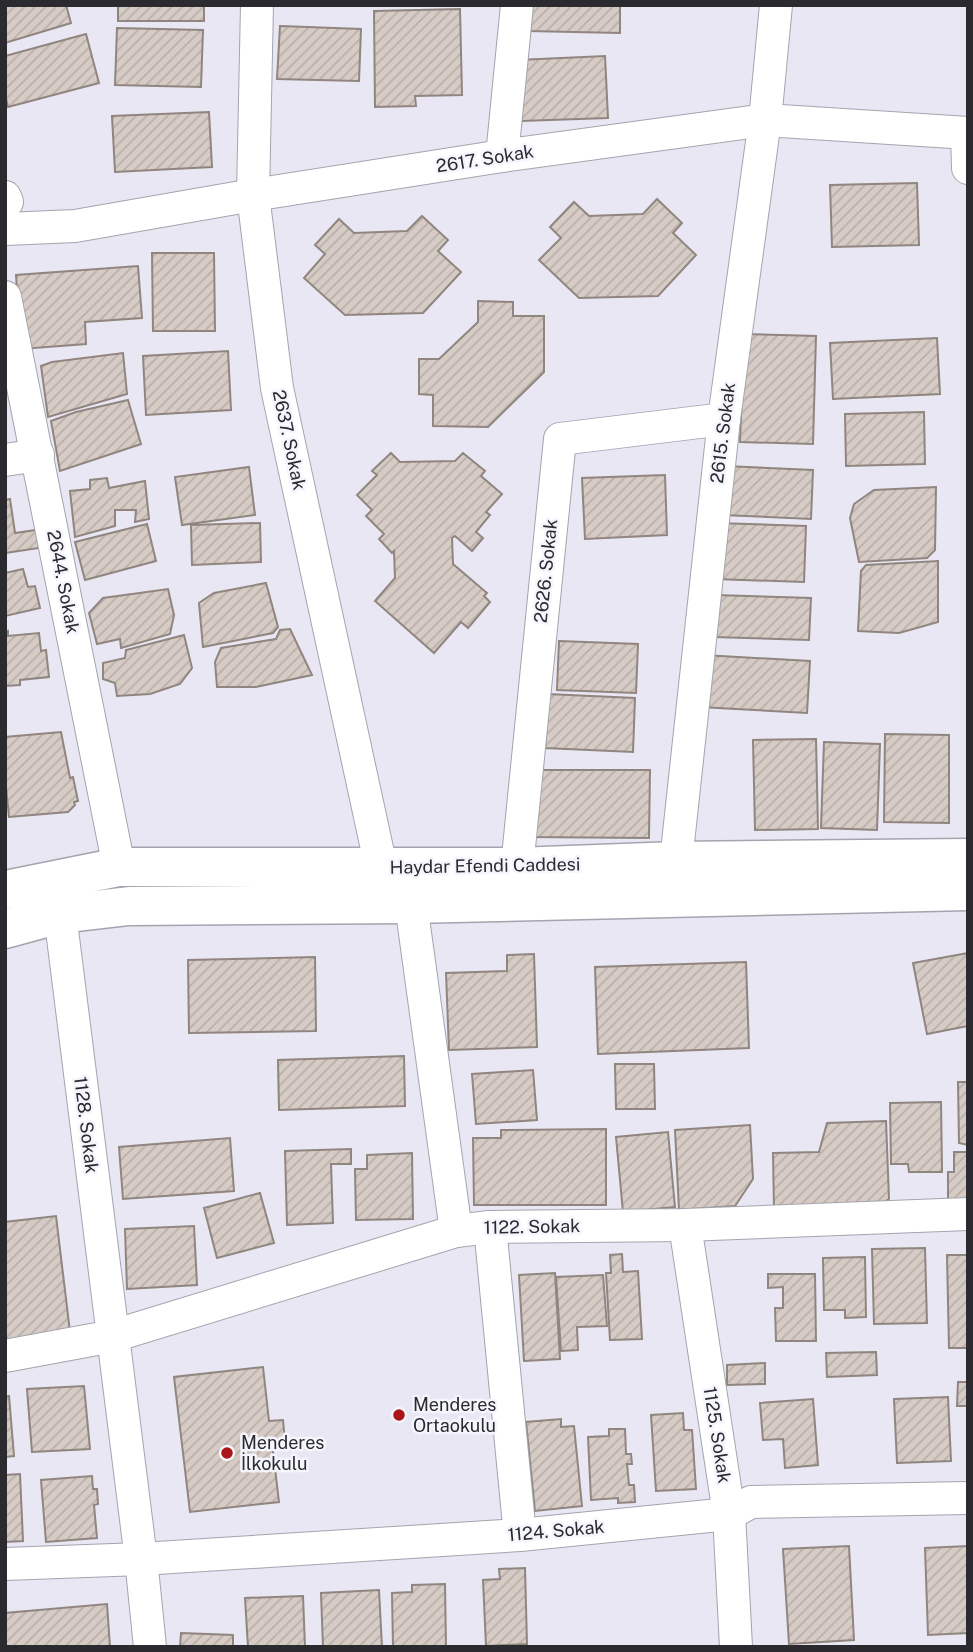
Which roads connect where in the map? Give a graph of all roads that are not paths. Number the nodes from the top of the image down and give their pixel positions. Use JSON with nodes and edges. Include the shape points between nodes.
{"nodes":[{"id":1,"x":257,"y":5,"type":"edge"},
{"id":2,"x":517,"y":5,"type":"edge"},
{"id":3,"x":776,"y":5,"type":"edge"},
{"id":4,"x":765,"y":120,"type":"junction"},
{"id":5,"x":967,"y":133,"type":"edge"},
{"id":6,"x":502,"y":156,"type":"junction"},
{"id":7,"x":968,"y":168,"type":"edge"},
{"id":8,"x":253,"y":195,"type":"junction"},
{"id":9,"x":5,"y":197,"type":"edge"},
{"id":10,"x":5,"y":204,"type":"edge"},
{"id":11,"x":5,"y":229,"type":"edge"},
{"id":12,"x":5,"y":298,"type":"edge"},
{"id":13,"x":723,"y":419,"type":"junction"},
{"id":14,"x":37,"y":455,"type":"junction"},
{"id":15,"x":5,"y":460,"type":"edge"},
{"id":16,"x":968,"y":858,"type":"edge"},
{"id":17,"x":676,"y":862,"type":"junction"},
{"id":18,"x":119,"y":867,"type":"junction"},
{"id":19,"x":381,"y":867,"type":"junction"},
{"id":20,"x":517,"y":867,"type":"junction"},
{"id":21,"x":5,"y":890,"type":"edge"},
{"id":22,"x":968,"y":891,"type":"edge"},
{"id":23,"x":411,"y":904,"type":"junction"},
{"id":24,"x":60,"y":914,"type":"junction"},
{"id":25,"x":5,"y":929,"type":"edge"},
{"id":26,"x":968,"y":1214,"type":"edge"},
{"id":27,"x":685,"y":1225,"type":"junction"},
{"id":28,"x":490,"y":1227,"type":"junction"},
{"id":29,"x":456,"y":1231,"type":"junction"},
{"id":30,"x":113,"y":1336,"type":"junction"},
{"id":31,"x":5,"y":1356,"type":"edge"},
{"id":32,"x":968,"y":1498,"type":"edge"},
{"id":33,"x":729,"y":1514,"type":"junction"},
{"id":34,"x":520,"y":1535,"type":"junction"},
{"id":35,"x":141,"y":1559,"type":"junction"},
{"id":36,"x":5,"y":1564,"type":"edge"},
{"id":37,"x":150,"y":1647,"type":"edge"},
{"id":38,"x":736,"y":1647,"type":"edge"}],
"edges":[{"from":1,"to":8,"type":"street","name":"2637. Sokak"},
{"from":2,"to":6,"type":"street"},
{"from":3,"to":4,"type":"street","name":"2615. Sokak"},
{"from":4,"to":5,"type":"street","name":"2617. Sokak"},
{"from":4,"to":6,"type":"street","name":"2617. Sokak"},
{"from":4,"to":13,"type":"street","name":"2615. Sokak"},
{"from":5,"to":7,"type":"street"},
{"from":6,"to":8,"type":"street","name":"2617. Sokak"},
{"from":8,"to":11,"type":"street","name":"2617. Sokak","via":[[75,226]]},
{"from":8,"to":19,"type":"street","name":"2637. Sokak","via":[[277,388]]},
{"from":9,"to":10,"type":"street"},
{"from":12,"to":14,"type":"street","name":"2644. Sokak"},
{"from":13,"to":17,"type":"street","name":"2615. Sokak"},
{"from":13,"to":20,"type":"street","name":"2626. Sokak","via":[[560,439]]},
{"from":14,"to":15,"type":"street"},
{"from":14,"to":18,"type":"street","name":"2644. Sokak"},
{"from":16,"to":17,"type":"main road","name":"Haydar Efendi Caddesi"},
{"from":17,"to":20,"type":"main road","name":"Haydar Efendi Caddesi"},
{"from":18,"to":19,"type":"main road","name":"Haydar Efendi Caddesi"},
{"from":18,"to":21,"type":"main road","name":"Haydar Efendi Caddesi"},
{"from":19,"to":20,"type":"main road","name":"Haydar Efendi Caddesi"},
{"from":22,"to":23,"type":"main road","name":"Haydar Efendi Caddesi"},
{"from":23,"to":24,"type":"main road","name":"Haydar Efendi Caddesi","via":[[129,906]]},
{"from":23,"to":29,"type":"street"},
{"from":24,"to":25,"type":"main road","name":"Haydar Efendi Caddesi"},
{"from":24,"to":30,"type":"street","name":"1128. Sokak"},
{"from":26,"to":27,"type":"street","name":"1122. Sokak"},
{"from":27,"to":28,"type":"street","name":"1122. Sokak"},
{"from":27,"to":33,"type":"street","name":"1125. Sokak"},
{"from":28,"to":29,"type":"street","name":"1122. Sokak"},
{"from":28,"to":34,"type":"street"},
{"from":29,"to":30,"type":"street","name":"1122. Sokak"},
{"from":30,"to":31,"type":"street"},
{"from":30,"to":35,"type":"street","name":"1128. Sokak"},
{"from":32,"to":33,"type":"street","name":"1124. Sokak","via":[[751,1502]]},
{"from":33,"to":34,"type":"street","name":"1124. Sokak"},
{"from":33,"to":38,"type":"street","name":"1125. Sokak"},
{"from":34,"to":35,"type":"street","name":"1124. Sokak"},
{"from":35,"to":36,"type":"street","name":"1124. Sokak"},
{"from":35,"to":37,"type":"street","name":"1128. Sokak"}]}
